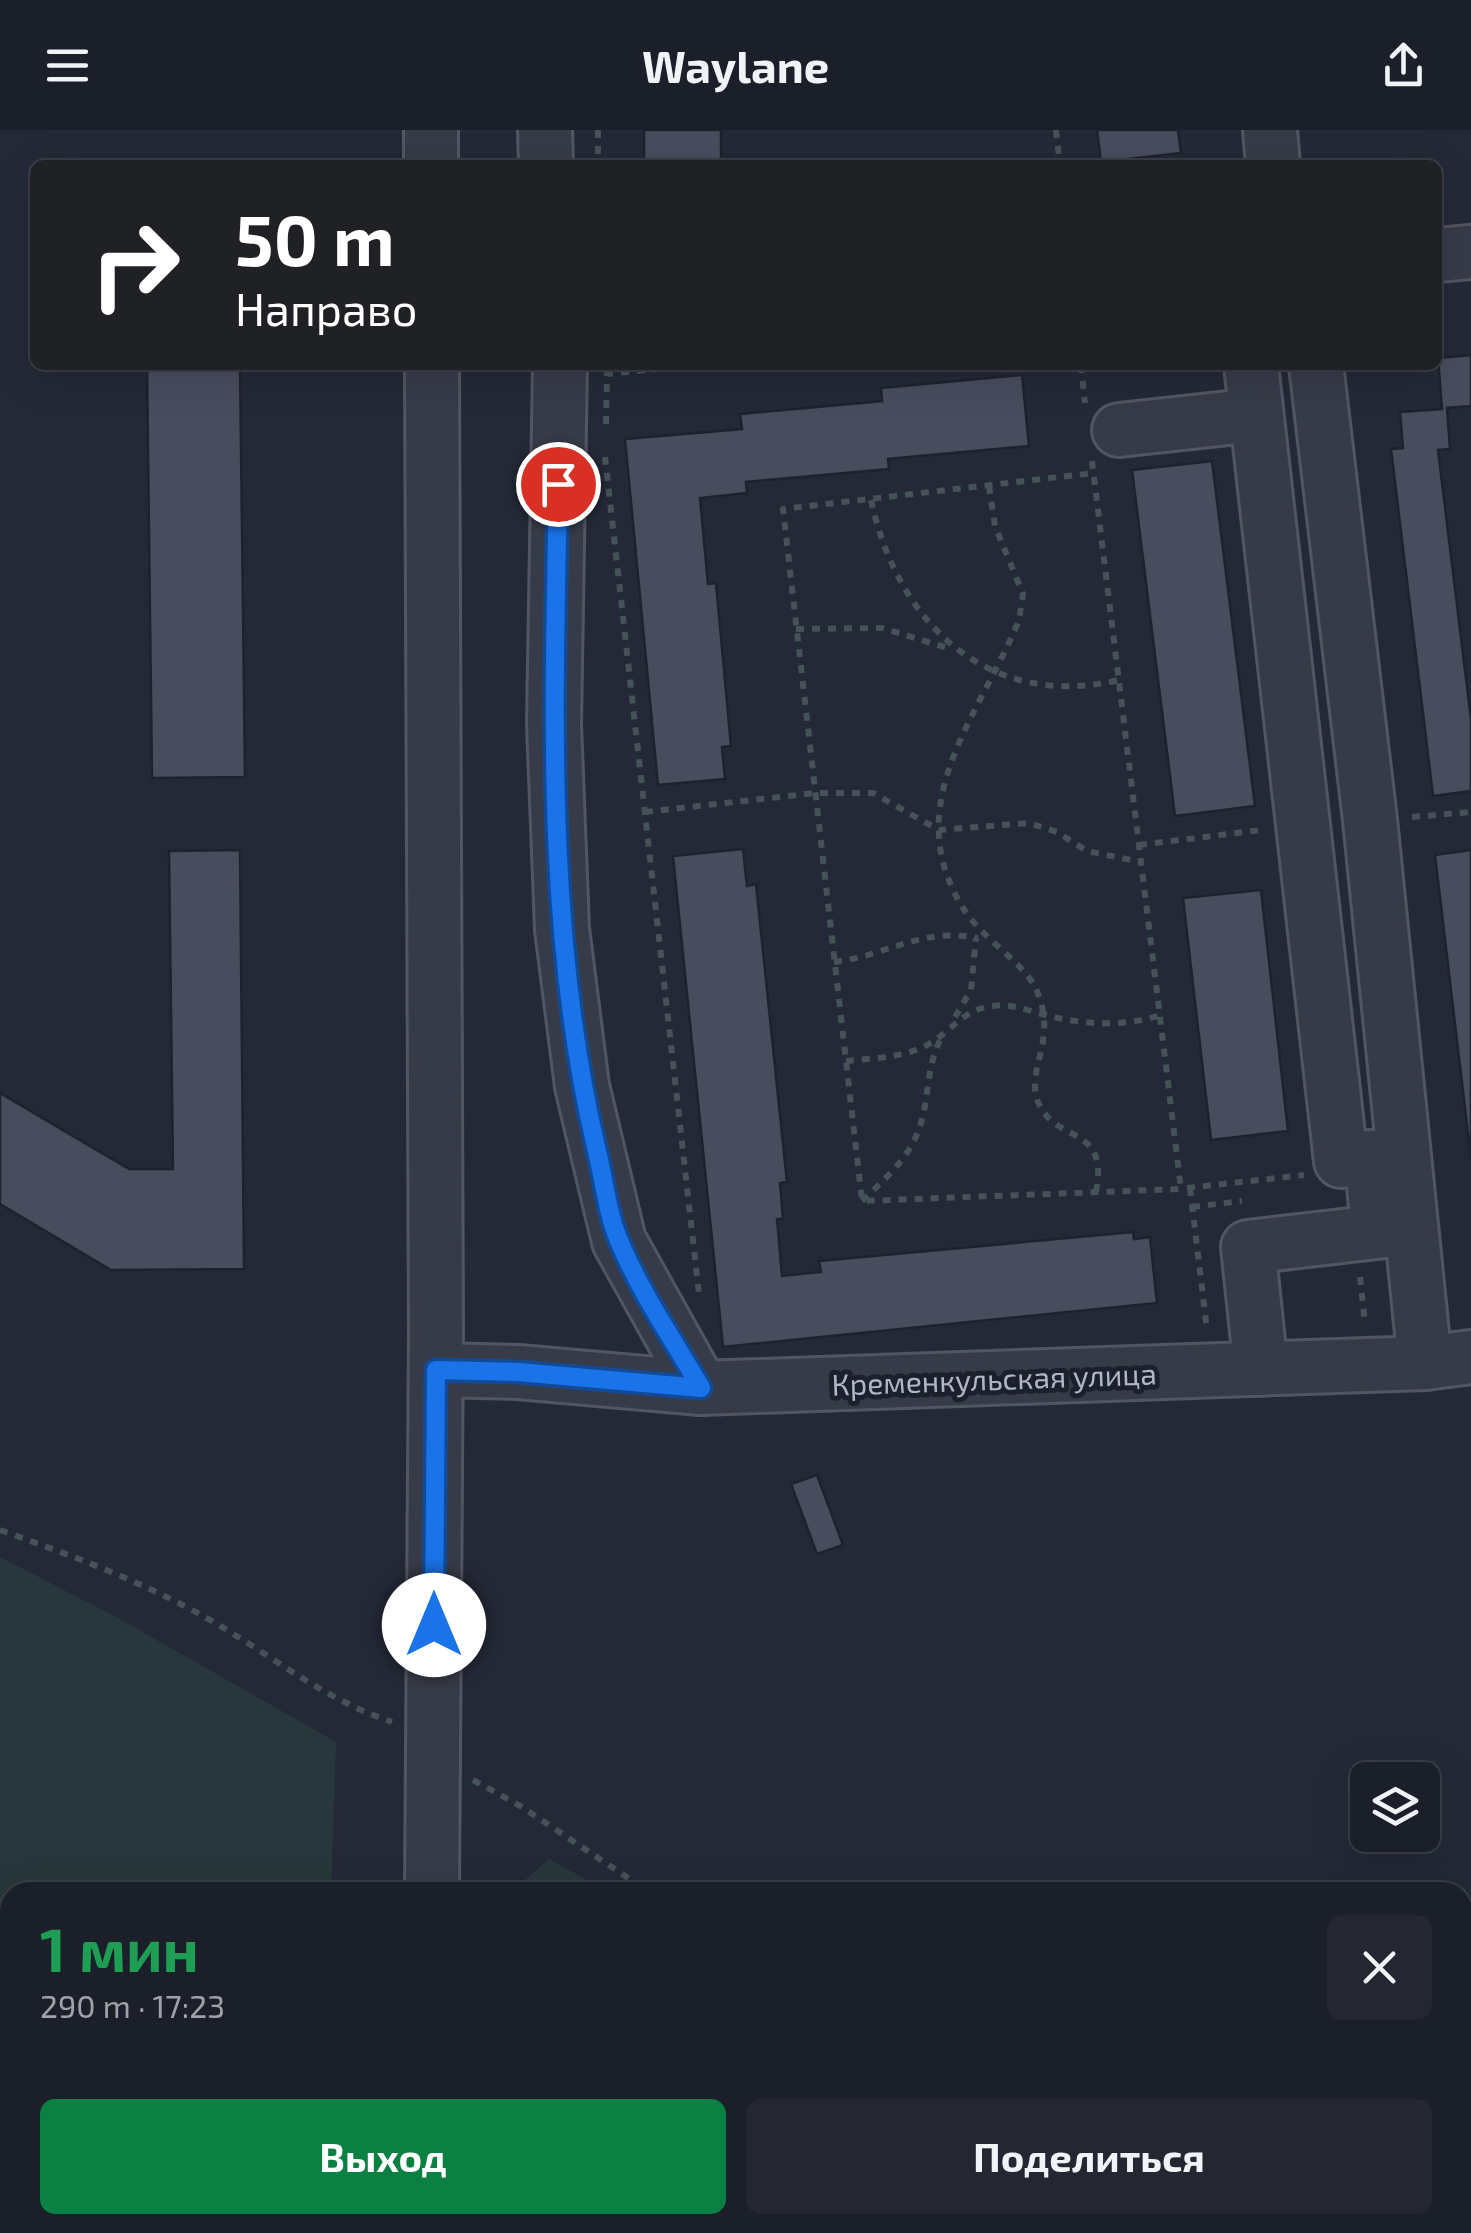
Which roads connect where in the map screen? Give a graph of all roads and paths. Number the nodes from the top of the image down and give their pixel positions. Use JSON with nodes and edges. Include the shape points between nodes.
{"nodes":[{"id":1,"x":431,"y":130,"type":"edge"},
{"id":2,"x":546,"y":130,"type":"edge"},
{"id":3,"x":598,"y":130,"type":"edge"},
{"id":4,"x":1056,"y":130,"type":"edge"},
{"id":5,"x":1270,"y":130,"type":"edge"},
{"id":6,"x":431,"y":160,"type":"edge"},
{"id":7,"x":546,"y":160,"type":"edge"},
{"id":8,"x":598,"y":160,"type":"edge"},
{"id":9,"x":1059,"y":160,"type":"edge"},
{"id":10,"x":1273,"y":160,"type":"edge"},
{"id":11,"x":1471,"y":252,"type":"edge"},
{"id":12,"x":1442,"y":255,"type":"edge"},
{"id":13,"x":432,"y":370,"type":"edge"},
{"id":14,"x":560,"y":370,"type":"edge"},
{"id":15,"x":648,"y":370,"type":"edge"},
{"id":16,"x":1317,"y":370,"type":"edge"},
{"id":17,"x":1254,"y":390,"type":"edge"},
{"id":18,"x":1118,"y":430,"type":"dead end"},
{"id":19,"x":989,"y":485,"type":"junction"},
{"id":20,"x":870,"y":499,"type":"junction"},
{"id":21,"x":796,"y":629,"type":"junction"},
{"id":22,"x":961,"y":654,"type":"junction"},
{"id":23,"x":996,"y":670,"type":"junction"},
{"id":24,"x":1119,"y":680,"type":"junction"},
{"id":25,"x":815,"y":792,"type":"junction"},
{"id":26,"x":645,"y":812,"type":"junction"},
{"id":27,"x":1471,"y":812,"type":"edge"},
{"id":28,"x":1370,"y":820,"type":"junction"},
{"id":29,"x":1303,"y":825,"type":"junction"},
{"id":30,"x":938,"y":830,"type":"junction"},
{"id":31,"x":1139,"y":845,"type":"junction"},
{"id":32,"x":1141,"y":862,"type":"junction"},
{"id":33,"x":976,"y":938,"type":"junction"},
{"id":34,"x":986,"y":940,"type":"junction"},
{"id":35,"x":834,"y":962,"type":"junction"},
{"id":36,"x":1160,"y":1015,"type":"junction"},
{"id":37,"x":1047,"y":1016,"type":"junction"},
{"id":38,"x":948,"y":1026,"type":"junction"},
{"id":39,"x":846,"y":1061,"type":"junction"},
{"id":40,"x":1341,"y":1160,"type":"junction"},
{"id":41,"x":1186,"y":1188,"type":"junction"},
{"id":42,"x":1096,"y":1192,"type":"junction"},
{"id":43,"x":862,"y":1200,"type":"junction"},
{"id":44,"x":1395,"y":1230,"type":"junction"},
{"id":45,"x":701,"y":1311,"type":"dead end"},
{"id":46,"x":1208,"y":1337,"type":"dead end"},
{"id":47,"x":1448,"y":1360,"type":"edge"},
{"id":48,"x":1262,"y":1368,"type":"junction"},
{"id":49,"x":436,"y":1370,"type":"junction"},
{"id":50,"x":701,"y":1388,"type":"junction"},
{"id":51,"x":0,"y":1530,"type":"edge"},
{"id":52,"x":433,"y":1747,"type":"junction"},
{"id":53,"x":432,"y":1882,"type":"edge"},
{"id":54,"x":633,"y":1882,"type":"edge"}],
"edges":[{"from":1,"to":6,"type":"street"},
{"from":2,"to":7,"type":"street"},
{"from":3,"to":8,"type":"path"},
{"from":4,"to":9,"type":"path"},
{"from":5,"to":10,"type":"street"},
{"from":11,"to":12,"type":"street"},
{"from":13,"to":49,"type":"street"},
{"from":14,"to":50,"type":"street","via":[[554,724],[562,929],[582,1086],[619,1241]]},
{"from":15,"to":26,"type":"path","via":[[607,374],[606,460]]},
{"from":16,"to":28,"type":"street"},
{"from":17,"to":18,"type":"street"},
{"from":17,"to":29,"type":"street"},
{"from":19,"to":20,"type":"path"},
{"from":19,"to":23,"type":"path","via":[[995,526],[1023,594],[1020,620]]},
{"from":19,"to":24,"type":"path","via":[[1094,474]]},
{"from":20,"to":21,"type":"path","via":[[782,510]]},
{"from":20,"to":22,"type":"path","via":[[880,542],[905,594]]},
{"from":21,"to":22,"type":"path","via":[[882,628]]},
{"from":21,"to":25,"type":"path"},
{"from":22,"to":23,"type":"path"},
{"from":23,"to":24,"type":"path","via":[[1049,686]]},
{"from":23,"to":30,"type":"path","via":[[948,764]]},
{"from":24,"to":31,"type":"path"},
{"from":25,"to":26,"type":"path"},
{"from":25,"to":30,"type":"path","via":[[873,793]]},
{"from":25,"to":35,"type":"path"},
{"from":26,"to":45,"type":"path"},
{"from":27,"to":28,"type":"path"},
{"from":28,"to":44,"type":"street"},
{"from":29,"to":31,"type":"path"},
{"from":29,"to":40,"type":"street"},
{"from":30,"to":32,"type":"path","via":[[1029,822],[1086,851]]},
{"from":30,"to":34,"type":"path","via":[[946,873]]},
{"from":31,"to":32,"type":"path"},
{"from":32,"to":36,"type":"path"},
{"from":33,"to":34,"type":"path"},
{"from":33,"to":35,"type":"path","via":[[925,935],[868,958]]},
{"from":33,"to":38,"type":"path","via":[[971,990]]},
{"from":34,"to":37,"type":"path","via":[[1034,984]]},
{"from":35,"to":39,"type":"path"},
{"from":36,"to":37,"type":"path","via":[[1116,1024]]},
{"from":36,"to":41,"type":"path"},
{"from":37,"to":38,"type":"path","via":[[994,1006],[968,1011]]},
{"from":37,"to":42,"type":"path","via":[[1036,1098],[1046,1118],[1082,1136],[1100,1174]]},
{"from":38,"to":39,"type":"path","via":[[913,1052]]},
{"from":38,"to":43,"type":"path","via":[[930,1058],[918,1134]]},
{"from":39,"to":43,"type":"path"},
{"from":40,"to":41,"type":"path","via":[[1325,1173]]},
{"from":40,"to":44,"type":"street","via":[[1371,1157]]},
{"from":41,"to":42,"type":"path"},
{"from":41,"to":46,"type":"path"},
{"from":42,"to":43,"type":"path"},
{"from":44,"to":47,"type":"street"},
{"from":44,"to":48,"type":"street","via":[[1248,1247]]},
{"from":47,"to":48,"type":"street","name":"Кременкульская улица"},
{"from":48,"to":50,"type":"street","name":"Кременкульская улица"},
{"from":49,"to":50,"type":"street","name":"Кременкульская улица"},
{"from":49,"to":52,"type":"street"},
{"from":51,"to":52,"type":"path","via":[[122,1574],[344,1706]]},
{"from":52,"to":53,"type":"street"},
{"from":52,"to":54,"type":"path"}]}
